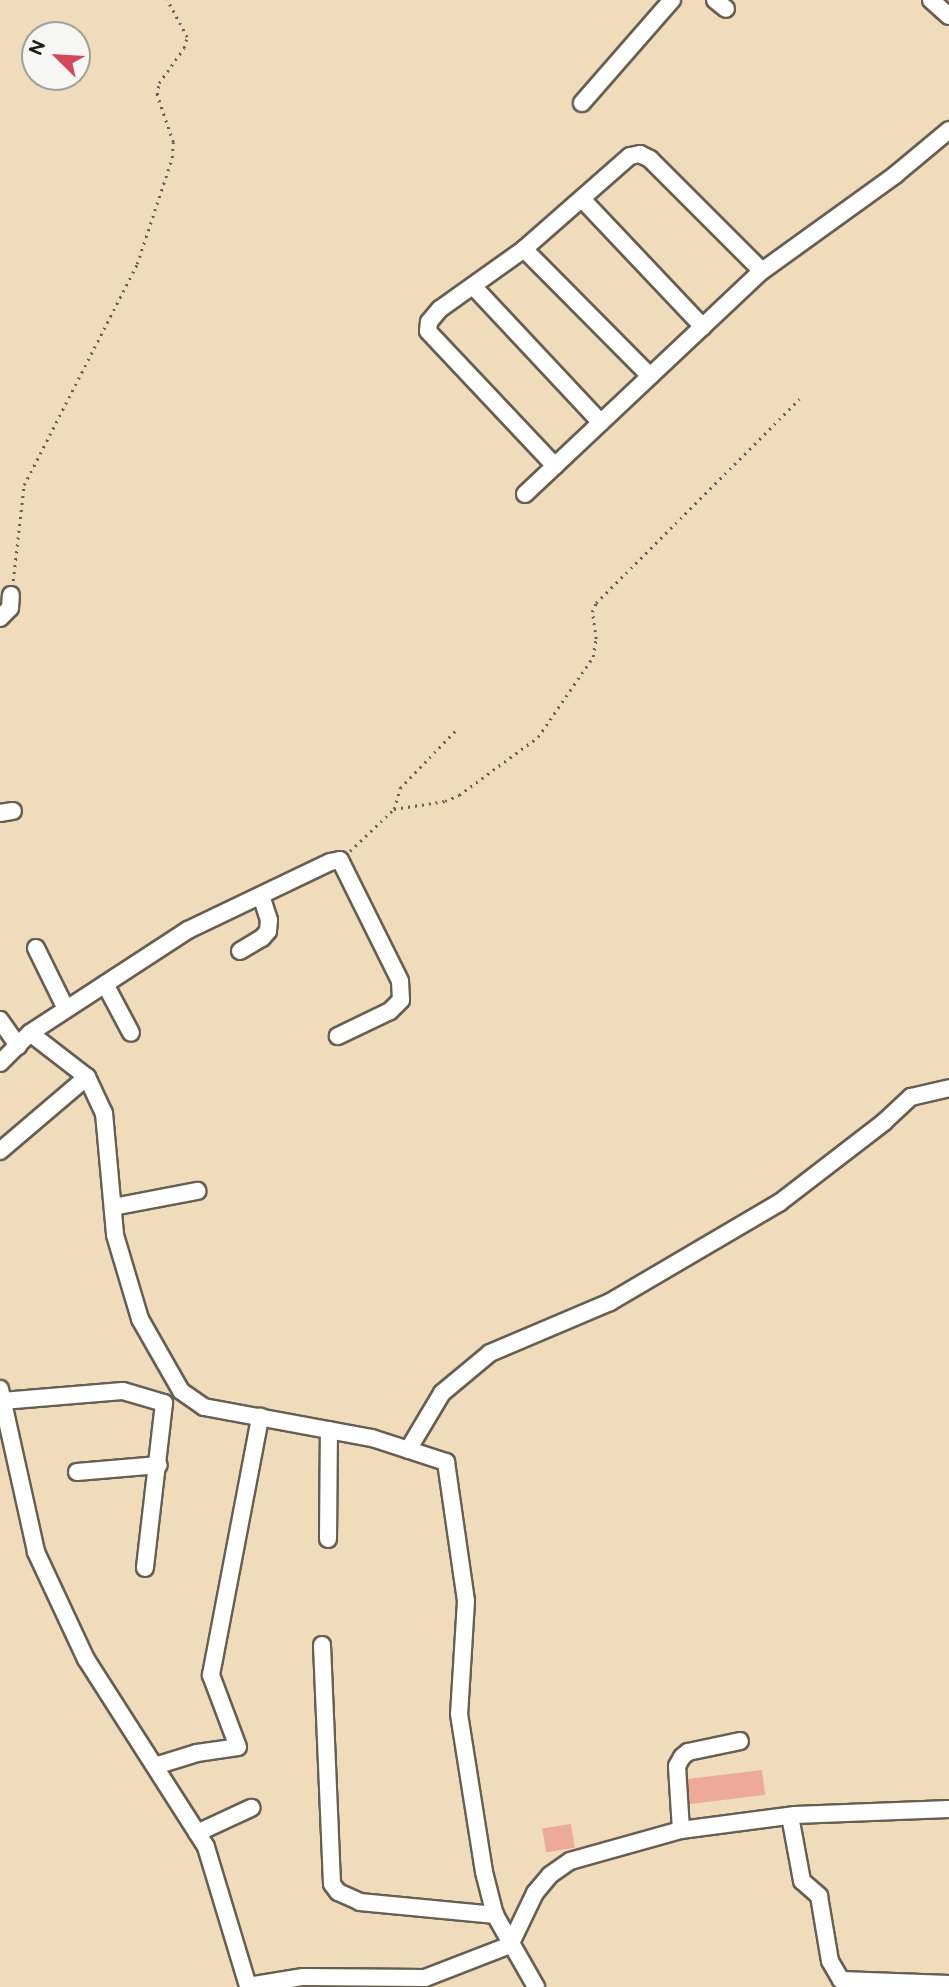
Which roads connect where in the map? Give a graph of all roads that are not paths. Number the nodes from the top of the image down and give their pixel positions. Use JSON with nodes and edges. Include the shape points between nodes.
{"nodes":[{"id":1,"x":672,"y":0,"type":"edge"},
{"id":2,"x":931,"y":0,"type":"edge"},
{"id":3,"x":949,"y":16,"type":"edge"},
{"id":4,"x":582,"y":103,"type":"dead end"},
{"id":5,"x":949,"y":130,"type":"edge"},
{"id":6,"x":582,"y":199,"type":"junction"},
{"id":7,"x":524,"y":249,"type":"junction"},
{"id":8,"x":762,"y":271,"type":"junction"},
{"id":9,"x":473,"y":286,"type":"junction"},
{"id":10,"x":703,"y":327,"type":"junction"},
{"id":11,"x":650,"y":376,"type":"junction"},
{"id":12,"x":601,"y":423,"type":"junction"},
{"id":13,"x":555,"y":466,"type":"junction"},
{"id":14,"x":526,"y":494,"type":"dead end"},
{"id":15,"x":11,"y":595,"type":"road end"},
{"id":16,"x":0,"y":618,"type":"edge"},
{"id":17,"x":261,"y":896,"type":"junction"},
{"id":18,"x":36,"y":948,"type":"dead end"},
{"id":19,"x":240,"y":951,"type":"dead end"},
{"id":20,"x":105,"y":984,"type":"junction"},
{"id":21,"x":66,"y":1009,"type":"junction"},
{"id":22,"x":0,"y":1020,"type":"edge"},
{"id":23,"x":131,"y":1032,"type":"dead end"},
{"id":24,"x":30,"y":1033,"type":"junction"},
{"id":25,"x":338,"y":1036,"type":"dead end"},
{"id":26,"x":18,"y":1046,"type":"junction"},
{"id":27,"x":0,"y":1063,"type":"edge"},
{"id":28,"x":87,"y":1077,"type":"junction"},
{"id":29,"x":949,"y":1088,"type":"edge"},
{"id":30,"x":0,"y":1151,"type":"edge"},
{"id":31,"x":198,"y":1191,"type":"dead end"},
{"id":32,"x":113,"y":1207,"type":"junction"},
{"id":33,"x":181,"y":1391,"type":"junction"},
{"id":34,"x":1,"y":1395,"type":"edge"},
{"id":35,"x":164,"y":1403,"type":"junction"},
{"id":36,"x":260,"y":1417,"type":"junction"},
{"id":37,"x":329,"y":1430,"type":"junction"},
{"id":38,"x":408,"y":1450,"type":"junction"},
{"id":39,"x":159,"y":1465,"type":"junction"},
{"id":40,"x":77,"y":1472,"type":"dead end"},
{"id":41,"x":328,"y":1539,"type":"dead end"},
{"id":42,"x":145,"y":1568,"type":"dead end"},
{"id":43,"x":322,"y":1645,"type":"dead end"},
{"id":44,"x":740,"y":1741,"type":"dead end"},
{"id":45,"x":155,"y":1766,"type":"junction"},
{"id":46,"x":251,"y":1808,"type":"dead end"},
{"id":47,"x":949,"y":1809,"type":"edge"},
{"id":48,"x":790,"y":1816,"type":"junction"},
{"id":49,"x":681,"y":1830,"type":"junction"},
{"id":50,"x":197,"y":1833,"type":"junction"},
{"id":51,"x":495,"y":1914,"type":"junction"},
{"id":52,"x":510,"y":1945,"type":"junction"},
{"id":53,"x":949,"y":1983,"type":"edge"},
{"id":54,"x":536,"y":1987,"type":"edge"}],
"edges":[{"from":1,"to":4,"type":"street"},
{"from":2,"to":3,"type":"street"},
{"from":5,"to":8,"type":"street"},
{"from":6,"to":7,"type":"street"},
{"from":6,"to":8,"type":"street","via":[[631,156],[640,154]]},
{"from":6,"to":10,"type":"street"},
{"from":7,"to":9,"type":"street"},
{"from":7,"to":11,"type":"street"},
{"from":8,"to":10,"type":"street"},
{"from":9,"to":12,"type":"street"},
{"from":9,"to":13,"type":"street","via":[[440,309],[428,331]]},
{"from":10,"to":11,"type":"street"},
{"from":11,"to":12,"type":"street"},
{"from":12,"to":13,"type":"street"},
{"from":13,"to":14,"type":"street"},
{"from":15,"to":16,"type":"street","via":[[10,608]]},
{"from":17,"to":19,"type":"street","via":[[268,931]]},
{"from":17,"to":20,"type":"street","via":[[188,930]]},
{"from":17,"to":25,"type":"street","via":[[340,860],[400,981],[401,1000],[390,1012]]},
{"from":18,"to":21,"type":"street"},
{"from":20,"to":21,"type":"street"},
{"from":20,"to":23,"type":"street"},
{"from":21,"to":24,"type":"street"},
{"from":22,"to":26,"type":"street"},
{"from":24,"to":26,"type":"street"},
{"from":24,"to":28,"type":"street"},
{"from":26,"to":27,"type":"street"},
{"from":28,"to":30,"type":"street"},
{"from":28,"to":32,"type":"street","via":[[104,1113]]},
{"from":29,"to":38,"type":"street","via":[[911,1097],[779,1203],[610,1302],[491,1353],[442,1393]]},
{"from":31,"to":32,"type":"street"},
{"from":32,"to":33,"type":"street","via":[[115,1235],[140,1319]]},
{"from":33,"to":35,"type":"street"},
{"from":33,"to":36,"type":"street","via":[[204,1407]]},
{"from":34,"to":35,"type":"street","via":[[123,1391]]},
{"from":34,"to":45,"type":"street","via":[[36,1552],[86,1659]]},
{"from":35,"to":39,"type":"street"},
{"from":36,"to":37,"type":"street"},
{"from":36,"to":45,"type":"street","via":[[211,1675],[238,1746]]},
{"from":37,"to":38,"type":"street"},
{"from":37,"to":41,"type":"street"},
{"from":38,"to":51,"type":"street","via":[[446,1462],[466,1601],[459,1714]]},
{"from":39,"to":40,"type":"street"},
{"from":39,"to":42,"type":"street"},
{"from":43,"to":51,"type":"street","via":[[332,1884],[360,1902]]},
{"from":44,"to":49,"type":"street","via":[[682,1757],[677,1766]]},
{"from":45,"to":50,"type":"street"},
{"from":46,"to":50,"type":"street"},
{"from":47,"to":48,"type":"street"},
{"from":48,"to":49,"type":"street"},
{"from":48,"to":53,"type":"street","via":[[802,1881],[819,1896],[830,1961],[841,1980]]},
{"from":49,"to":52,"type":"street","via":[[559,1867],[535,1893]]},
{"from":50,"to":52,"type":"street","via":[[206,1847],[248,1986],[303,1977],[425,1978]]},
{"from":51,"to":52,"type":"street"},
{"from":52,"to":54,"type":"street"}]}
